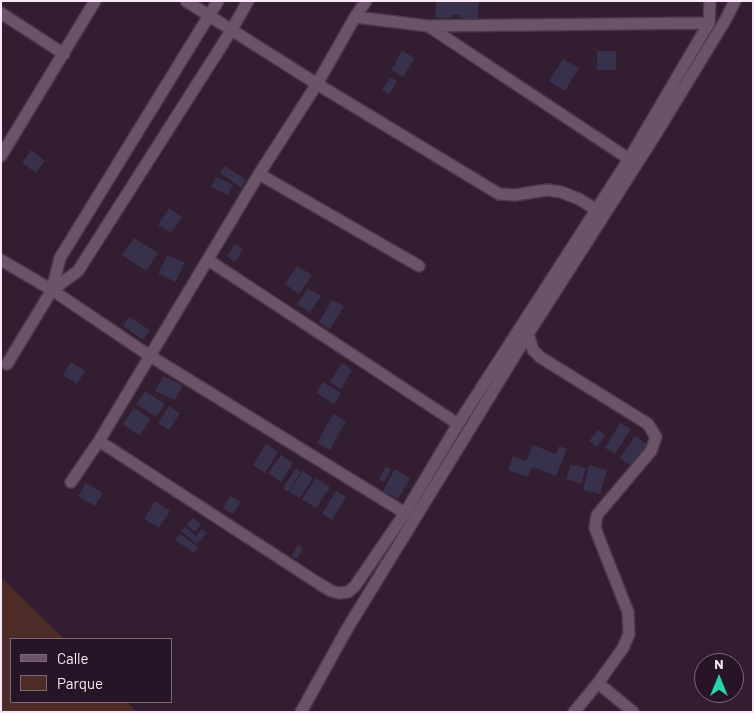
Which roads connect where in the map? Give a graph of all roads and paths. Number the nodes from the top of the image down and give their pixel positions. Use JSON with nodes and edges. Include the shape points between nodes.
{"nodes":[{"id":1,"x":95,"y":1,"type":"edge"},
{"id":2,"x":186,"y":1,"type":"edge"},
{"id":3,"x":218,"y":1,"type":"edge"},
{"id":4,"x":248,"y":1,"type":"edge"},
{"id":5,"x":366,"y":1,"type":"edge"},
{"id":6,"x":710,"y":1,"type":"edge"},
{"id":7,"x":735,"y":1,"type":"edge"},
{"id":8,"x":1,"y":13,"type":"edge"},
{"id":9,"x":209,"y":16,"type":"junction"},
{"id":10,"x":355,"y":17,"type":"junction"},
{"id":11,"x":709,"y":23,"type":"junction"},
{"id":12,"x":428,"y":26,"type":"junction"},
{"id":13,"x":231,"y":31,"type":"junction"},
{"id":14,"x":64,"y":54,"type":"junction"},
{"id":15,"x":316,"y":84,"type":"junction"},
{"id":16,"x":5,"y":142,"type":"edge"},
{"id":17,"x":1,"y":156,"type":"edge"},
{"id":18,"x":630,"y":159,"type":"junction"},
{"id":19,"x":258,"y":174,"type":"junction"},
{"id":20,"x":596,"y":210,"type":"junction"},
{"id":21,"x":1,"y":260,"type":"edge"},
{"id":22,"x":208,"y":260,"type":"junction"},
{"id":23,"x":419,"y":266,"type":"dead end"},
{"id":24,"x":52,"y":290,"type":"junction"},
{"id":25,"x":528,"y":334,"type":"junction"},
{"id":26,"x":150,"y":356,"type":"junction"},
{"id":27,"x":7,"y":364,"type":"dead end"},
{"id":28,"x":458,"y":424,"type":"junction"},
{"id":29,"x":99,"y":440,"type":"junction"},
{"id":30,"x":71,"y":482,"type":"dead end"},
{"id":31,"x":404,"y":513,"type":"junction"},
{"id":32,"x":598,"y":683,"type":"junction"},
{"id":33,"x":301,"y":712,"type":"edge"},
{"id":34,"x":574,"y":712,"type":"edge"},
{"id":35,"x":633,"y":712,"type":"edge"}],
"edges":[{"from":1,"to":14,"type":"street"},
{"from":2,"to":9,"type":"street"},
{"from":3,"to":9,"type":"street"},
{"from":4,"to":13,"type":"street"},
{"from":5,"to":10,"type":"street"},
{"from":6,"to":11,"type":"street"},
{"from":7,"to":25,"type":"street","via":[[649,145]]},
{"from":8,"to":14,"type":"street"},
{"from":9,"to":13,"type":"street"},
{"from":9,"to":24,"type":"street","via":[[60,258]]},
{"from":10,"to":12,"type":"street"},
{"from":10,"to":15,"type":"street"},
{"from":11,"to":12,"type":"street"},
{"from":11,"to":18,"type":"street"},
{"from":12,"to":18,"type":"street"},
{"from":13,"to":15,"type":"street"},
{"from":13,"to":24,"type":"street","via":[[78,271]]},
{"from":14,"to":16,"type":"street"},
{"from":15,"to":19,"type":"street"},
{"from":15,"to":20,"type":"street","via":[[499,194],[561,192]]},
{"from":16,"to":17,"type":"street"},
{"from":18,"to":20,"type":"street"},
{"from":19,"to":22,"type":"street"},
{"from":19,"to":23,"type":"street"},
{"from":20,"to":28,"type":"street"},
{"from":21,"to":24,"type":"street"},
{"from":22,"to":26,"type":"street"},
{"from":22,"to":28,"type":"street"},
{"from":24,"to":26,"type":"street"},
{"from":24,"to":27,"type":"street"},
{"from":25,"to":32,"type":"street","via":[[533,350],[540,357],[648,424],[656,437],[651,451],[597,515],[595,528],[630,623],[626,643]]},
{"from":25,"to":33,"type":"street","via":[[347,629]]},
{"from":26,"to":29,"type":"street"},
{"from":26,"to":31,"type":"street"},
{"from":28,"to":31,"type":"street"},
{"from":29,"to":30,"type":"street"},
{"from":29,"to":31,"type":"street","via":[[318,584],[339,593],[348,592],[355,586]]},
{"from":32,"to":34,"type":"street"},
{"from":32,"to":35,"type":"street"}]}
